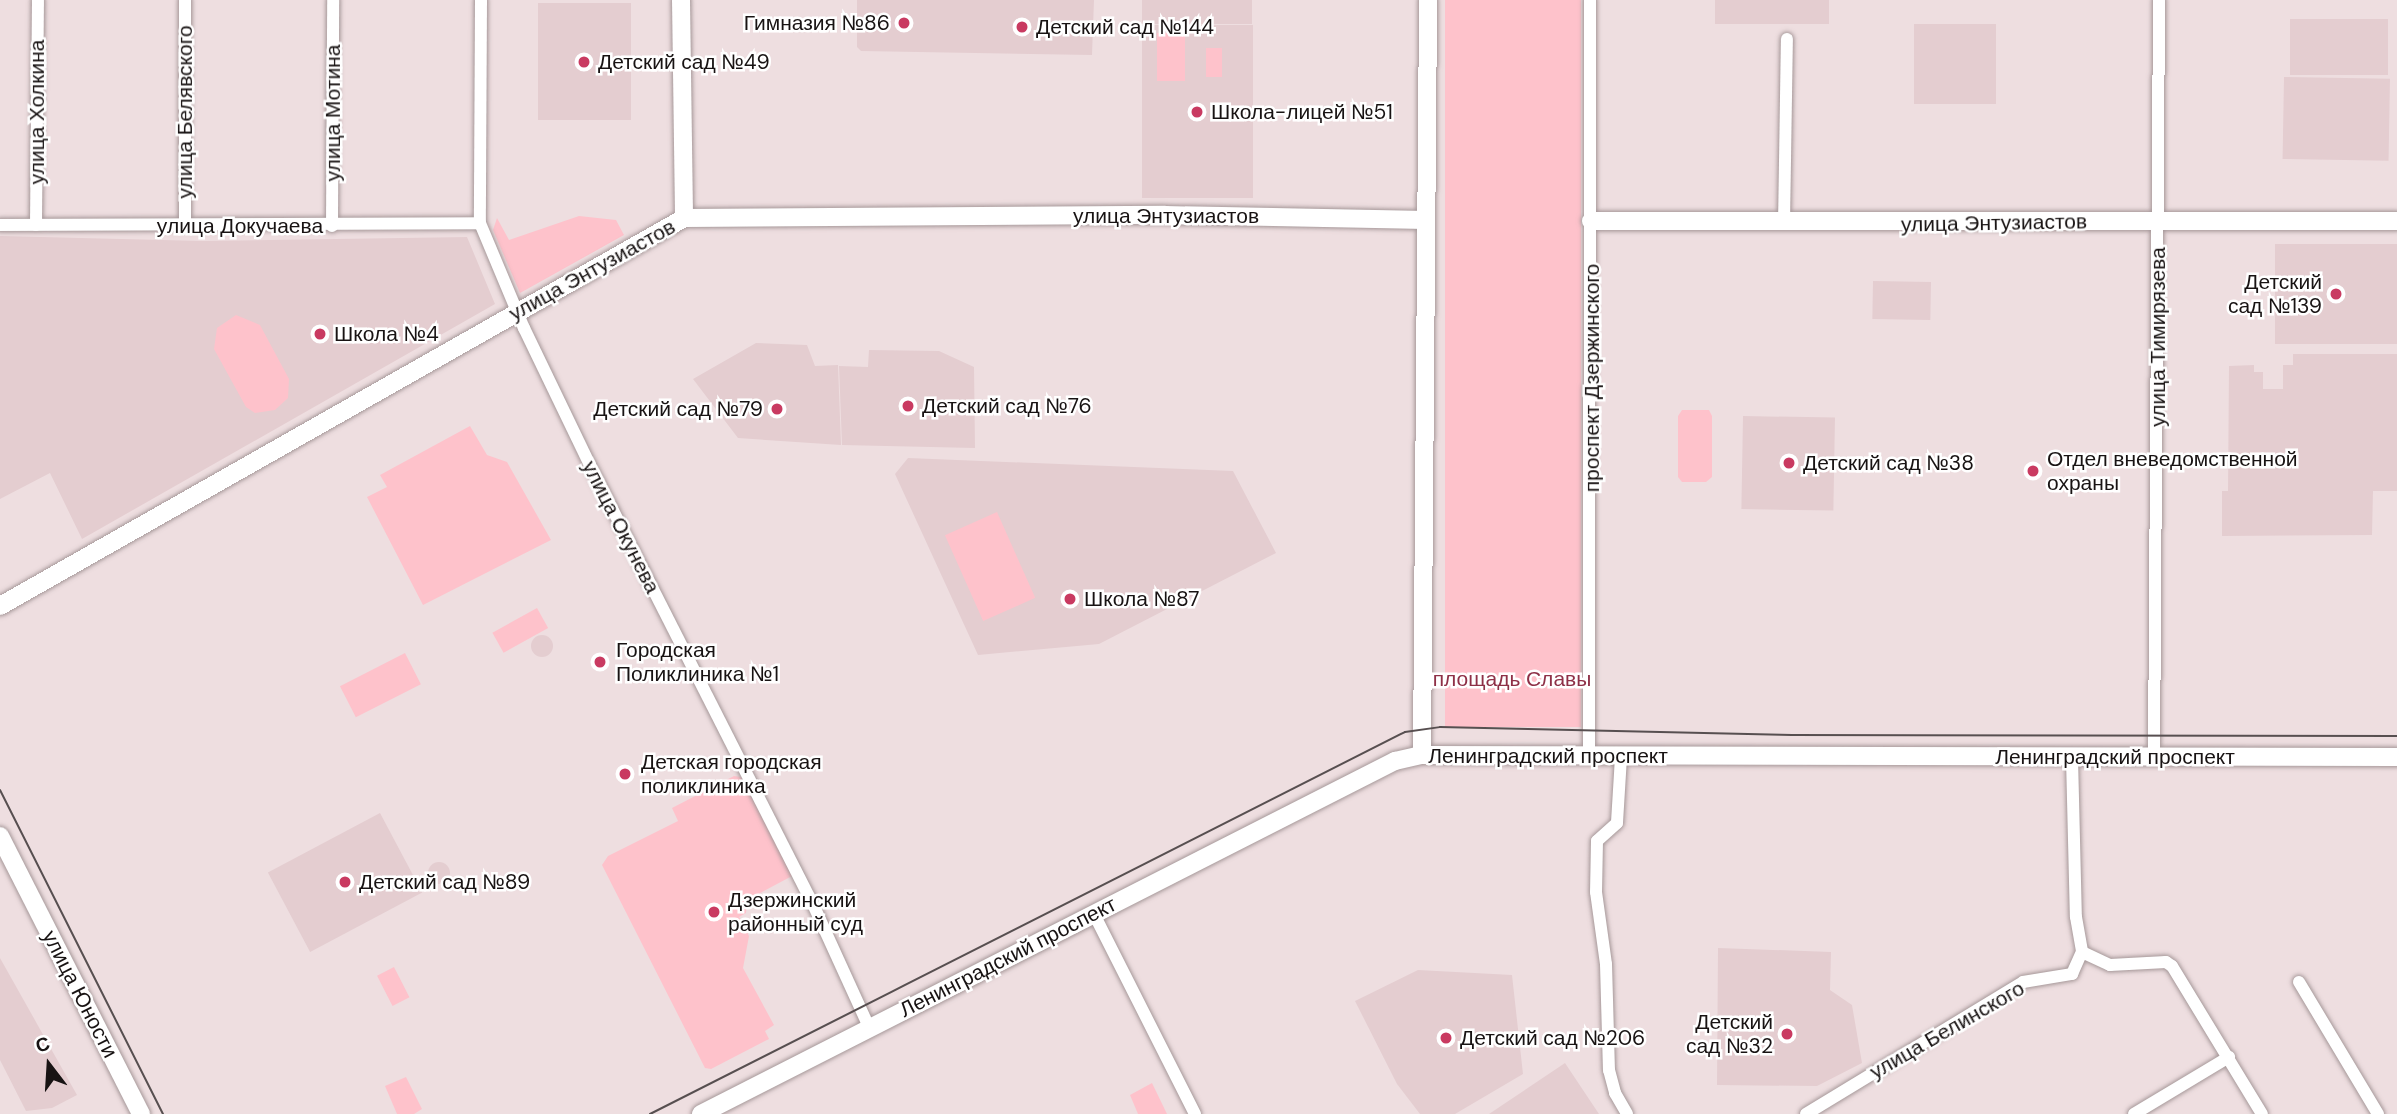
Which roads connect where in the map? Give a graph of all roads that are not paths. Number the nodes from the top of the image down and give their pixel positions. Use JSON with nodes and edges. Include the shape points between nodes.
{"nodes":[{"id":1,"x":38,"y":0,"type":"edge"},
{"id":2,"x":185,"y":0,"type":"edge"},
{"id":3,"x":333,"y":0,"type":"edge"},
{"id":4,"x":481,"y":0,"type":"edge"},
{"id":5,"x":681,"y":0,"type":"edge"},
{"id":6,"x":1428,"y":0,"type":"edge"},
{"id":7,"x":1590,"y":0,"type":"edge"},
{"id":8,"x":2159,"y":0,"type":"edge"},
{"id":9,"x":1787,"y":39,"type":"dead end"},
{"id":10,"x":684,"y":218,"type":"junction"},
{"id":11,"x":1426,"y":220,"type":"junction"},
{"id":12,"x":1591,"y":221,"type":"junction"},
{"id":13,"x":2397,"y":221,"type":"edge"},
{"id":14,"x":2158,"y":222,"type":"junction"},
{"id":15,"x":480,"y":223,"type":"junction"},
{"id":16,"x":1784,"y":224,"type":"junction"},
{"id":17,"x":0,"y":225,"type":"edge"},
{"id":18,"x":36,"y":225,"type":"junction"},
{"id":19,"x":185,"y":225,"type":"junction"},
{"id":20,"x":332,"y":226,"type":"junction"},
{"id":21,"x":517,"y":312,"type":"junction"},
{"id":22,"x":0,"y":606,"type":"edge"},
{"id":23,"x":1422,"y":755,"type":"junction"},
{"id":24,"x":1589,"y":756,"type":"junction"},
{"id":25,"x":1621,"y":757,"type":"junction"},
{"id":26,"x":2154,"y":757,"type":"junction"},
{"id":27,"x":2397,"y":757,"type":"edge"},
{"id":28,"x":2072,"y":758,"type":"junction"},
{"id":29,"x":0,"y":836,"type":"edge"},
{"id":30,"x":1094,"y":914,"type":"junction"},
{"id":31,"x":2082,"y":952,"type":"junction"},
{"id":32,"x":2299,"y":982,"type":"dead end"},
{"id":33,"x":869,"y":1027,"type":"junction"},
{"id":34,"x":2229,"y":1057,"type":"junction"},
{"id":35,"x":141,"y":1114,"type":"edge"},
{"id":36,"x":701,"y":1114,"type":"edge"},
{"id":37,"x":1195,"y":1114,"type":"edge"},
{"id":38,"x":1627,"y":1114,"type":"edge"},
{"id":39,"x":1806,"y":1114,"type":"edge"},
{"id":40,"x":2134,"y":1114,"type":"edge"},
{"id":41,"x":2262,"y":1114,"type":"edge"},
{"id":42,"x":2378,"y":1114,"type":"edge"}],
"edges":[{"from":1,"to":18,"type":"street","name":"улица Холкина"},
{"from":2,"to":19,"type":"street","name":"улица Белявского"},
{"from":3,"to":20,"type":"street","name":"улица Мотина"},
{"from":4,"to":15,"type":"street","name":"улица Окунева"},
{"from":5,"to":10,"type":"street"},
{"from":6,"to":11,"type":"street"},
{"from":7,"to":12,"type":"street","name":"проспект Дзержинского"},
{"from":8,"to":14,"type":"street","name":"улица Тимирязева"},
{"from":9,"to":16,"type":"street"},
{"from":10,"to":11,"type":"street","name":"улица Энтузиастов","via":[[1165,215]]},
{"from":10,"to":21,"type":"street","name":"улица Энтузиастов"},
{"from":11,"to":23,"type":"street"},
{"from":12,"to":16,"type":"street","name":"улица Энтузиастов"},
{"from":12,"to":24,"type":"street","name":"проспект Дзержинского"},
{"from":13,"to":14,"type":"street","name":"улица Энтузиастов"},
{"from":14,"to":16,"type":"street","name":"улица Энтузиастов"},
{"from":14,"to":26,"type":"street","name":"улица Тимирязева"},
{"from":15,"to":20,"type":"street","name":"улица Докучаева"},
{"from":15,"to":21,"type":"street","name":"улица Окунева"},
{"from":17,"to":18,"type":"street","name":"улица Докучаева"},
{"from":18,"to":19,"type":"street","name":"улица Докучаева"},
{"from":19,"to":20,"type":"street","name":"улица Докучаева"},
{"from":21,"to":22,"type":"street","name":"улица Энтузиастов"},
{"from":21,"to":33,"type":"street","name":"улица Окунева","via":[[812,902]]},
{"from":23,"to":24,"type":"street","name":"Ленинградский проспект"},
{"from":23,"to":30,"type":"street","name":"Ленинградский проспект","via":[[1395,761]]},
{"from":24,"to":25,"type":"street","name":"Ленинградский проспект"},
{"from":25,"to":28,"type":"street","name":"Ленинградский проспект"},
{"from":25,"to":38,"type":"street","via":[[1618,822],[1597,841],[1596,892],[1606,964],[1609,1070]]},
{"from":26,"to":27,"type":"street","name":"Ленинградский проспект"},
{"from":26,"to":28,"type":"street","name":"Ленинградский проспект"},
{"from":28,"to":31,"type":"street","via":[[2076,917]]},
{"from":29,"to":35,"type":"street","name":"улица Юности"},
{"from":30,"to":33,"type":"street","name":"Ленинградский проспект"},
{"from":30,"to":37,"type":"street"},
{"from":31,"to":34,"type":"street","via":[[2109,965],[2166,962]]},
{"from":31,"to":39,"type":"street","name":"улица Белинского","via":[[2072,974],[2023,982]]},
{"from":32,"to":42,"type":"street"},
{"from":33,"to":36,"type":"street","name":"Ленинградский проспект"},
{"from":34,"to":40,"type":"street"},
{"from":34,"to":41,"type":"street"}]}
